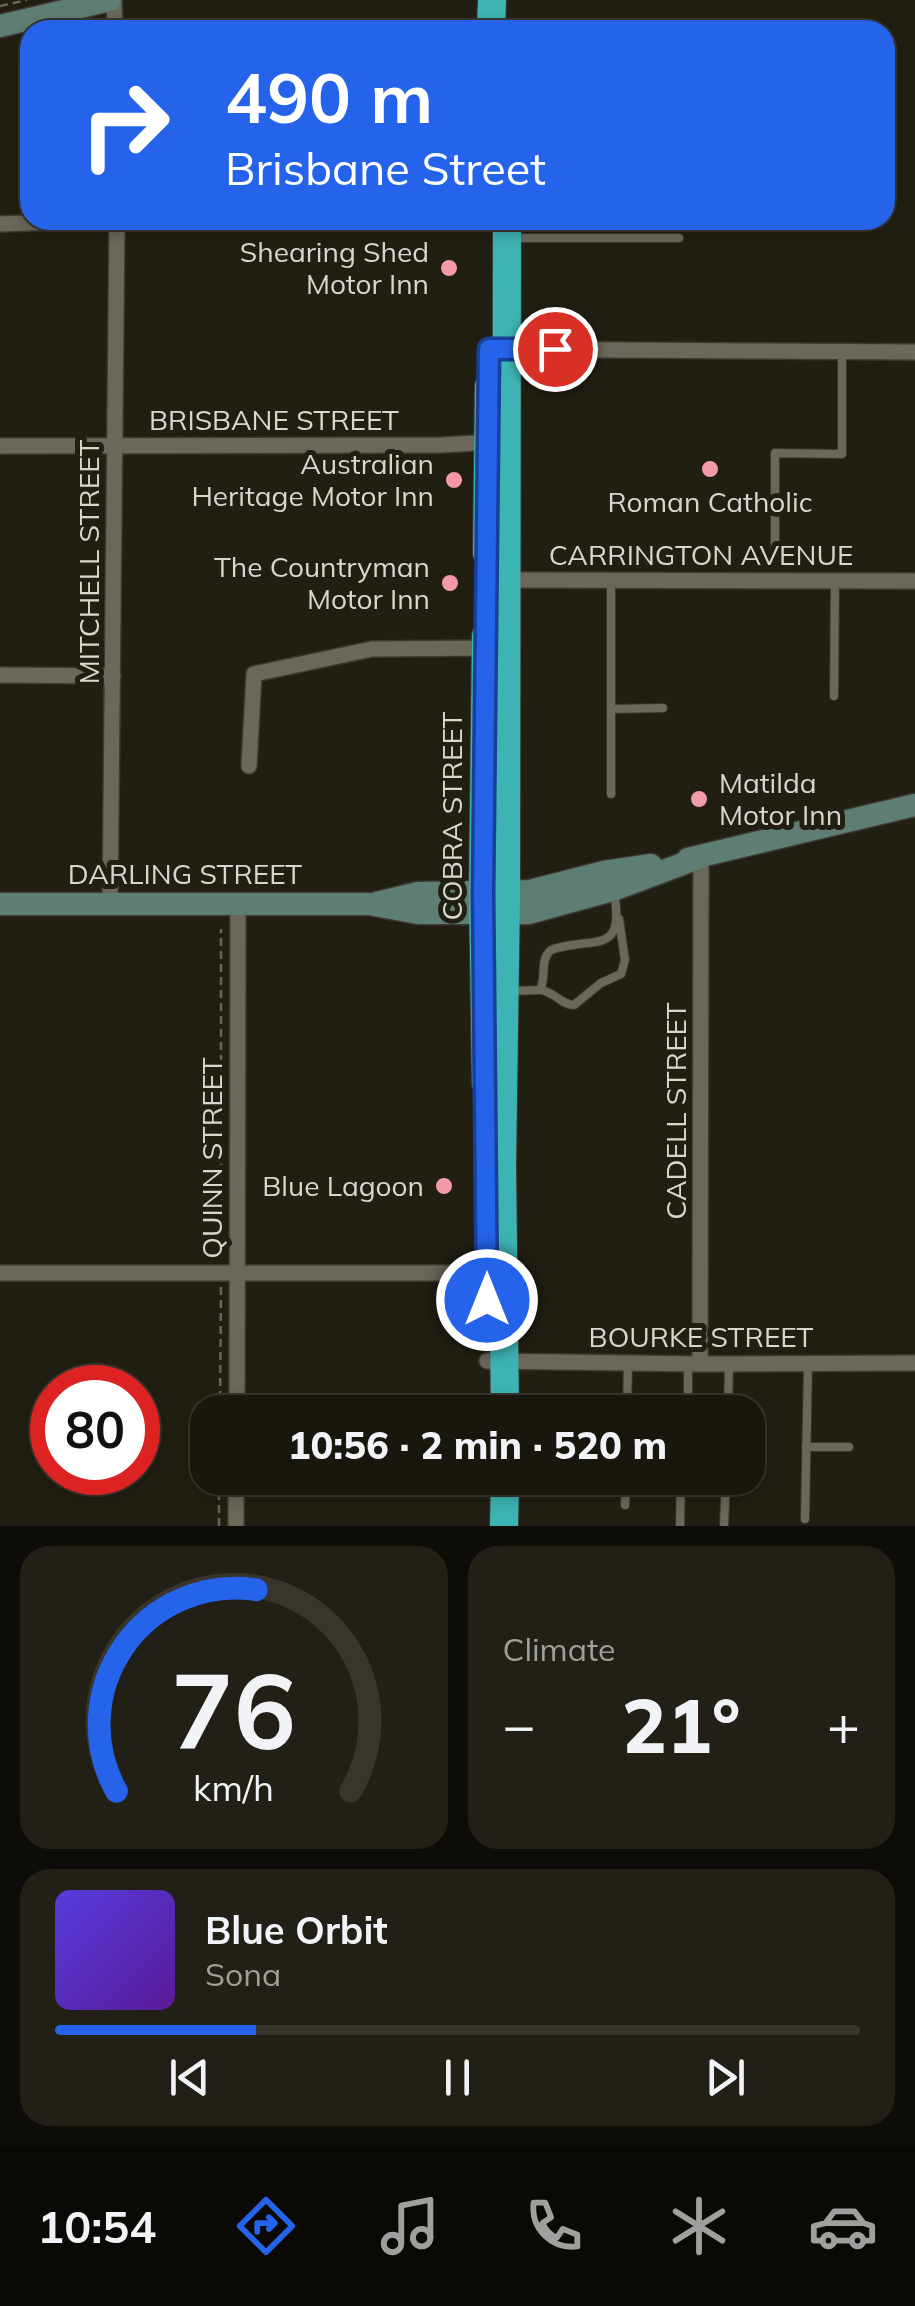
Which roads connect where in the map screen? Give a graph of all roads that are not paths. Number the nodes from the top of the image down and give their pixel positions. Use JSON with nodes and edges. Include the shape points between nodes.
{"nodes":[{"id":1,"x":112,"y":0,"type":"edge"},
{"id":2,"x":26,"y":20,"type":"edge"},
{"id":3,"x":116,"y":230,"type":"edge"},
{"id":4,"x":497,"y":230,"type":"edge"},
{"id":5,"x":517,"y":230,"type":"edge"},
{"id":6,"x":679,"y":238,"type":"dead end"},
{"id":7,"x":498,"y":349,"type":"junction"},
{"id":8,"x":842,"y":351,"type":"junction"},
{"id":9,"x":915,"y":352,"type":"edge"},
{"id":10,"x":508,"y":392,"type":"junction"},
{"id":11,"x":488,"y":444,"type":"junction"},
{"id":12,"x":114,"y":445,"type":"junction"},
{"id":13,"x":0,"y":446,"type":"edge"},
{"id":14,"x":775,"y":552,"type":"dead end"},
{"id":15,"x":495,"y":580,"type":"junction"},
{"id":16,"x":611,"y":580,"type":"junction"},
{"id":17,"x":835,"y":580,"type":"junction"},
{"id":18,"x":915,"y":580,"type":"edge"},
{"id":19,"x":495,"y":648,"type":"junction"},
{"id":20,"x":0,"y":675,"type":"edge"},
{"id":21,"x":113,"y":676,"type":"junction"},
{"id":22,"x":834,"y":696,"type":"dead end"},
{"id":23,"x":663,"y":708,"type":"dead end"},
{"id":24,"x":611,"y":709,"type":"junction"},
{"id":25,"x":249,"y":766,"type":"dead end"},
{"id":26,"x":611,"y":794,"type":"dead end"},
{"id":27,"x":915,"y":806,"type":"edge"},
{"id":28,"x":701,"y":858,"type":"junction"},
{"id":29,"x":548,"y":887,"type":"junction"},
{"id":30,"x":615,"y":900,"type":"junction"},
{"id":31,"x":494,"y":903,"type":"junction"},
{"id":32,"x":0,"y":904,"type":"edge"},
{"id":33,"x":110,"y":904,"type":"junction"},
{"id":34,"x":238,"y":904,"type":"junction"},
{"id":35,"x":540,"y":990,"type":"junction"},
{"id":36,"x":505,"y":991,"type":"junction"},
{"id":37,"x":0,"y":1272,"type":"edge"},
{"id":38,"x":229,"y":1272,"type":"junction"},
{"id":39,"x":496,"y":1273,"type":"junction"},
{"id":40,"x":497,"y":1360,"type":"junction"},
{"id":41,"x":628,"y":1362,"type":"junction"},
{"id":42,"x":808,"y":1363,"type":"junction"},
{"id":43,"x":915,"y":1363,"type":"edge"},
{"id":44,"x":694,"y":1364,"type":"junction"},
{"id":45,"x":730,"y":1364,"type":"junction"},
{"id":46,"x":235,"y":1395,"type":"edge"},
{"id":47,"x":490,"y":1395,"type":"edge"},
{"id":48,"x":503,"y":1395,"type":"edge"},
{"id":49,"x":627,"y":1395,"type":"edge"},
{"id":50,"x":690,"y":1395,"type":"edge"},
{"id":51,"x":729,"y":1395,"type":"edge"},
{"id":52,"x":806,"y":1447,"type":"junction"},
{"id":53,"x":849,"y":1448,"type":"dead end"},
{"id":54,"x":236,"y":1495,"type":"edge"},
{"id":55,"x":487,"y":1495,"type":"edge"},
{"id":56,"x":504,"y":1495,"type":"edge"},
{"id":57,"x":625,"y":1495,"type":"edge"},
{"id":58,"x":681,"y":1495,"type":"edge"},
{"id":59,"x":725,"y":1495,"type":"edge"},
{"id":60,"x":625,"y":1506,"type":"dead end"},
{"id":61,"x":805,"y":1520,"type":"dead end"},
{"id":62,"x":236,"y":1526,"type":"edge"},
{"id":63,"x":486,"y":1526,"type":"edge"},
{"id":64,"x":504,"y":1526,"type":"edge"},
{"id":65,"x":680,"y":1526,"type":"edge"},
{"id":66,"x":724,"y":1526,"type":"edge"}],
"edges":[{"from":1,"to":2,"type":"street"},
{"from":3,"to":12,"type":"street","name":"MITCHELL STREET"},
{"from":4,"to":7,"type":"highway","name":"COBRA STREET"},
{"from":5,"to":6,"type":"lane"},
{"from":7,"to":8,"type":"street"},
{"from":7,"to":10,"type":"highway","name":"COBRA STREET"},
{"from":7,"to":11,"type":"highway","name":"COBRA STREET"},
{"from":8,"to":9,"type":"street"},
{"from":8,"to":14,"type":"lane","via":[[842,454],[775,454]]},
{"from":10,"to":11,"type":"street","via":[[501,433]]},
{"from":10,"to":15,"type":"highway","name":"COBRA STREET"},
{"from":11,"to":12,"type":"street","name":"BRISBANE STREET"},
{"from":11,"to":15,"type":"highway","name":"COBRA STREET"},
{"from":12,"to":13,"type":"street","name":"BRISBANE STREET"},
{"from":12,"to":21,"type":"street","name":"MITCHELL STREET"},
{"from":15,"to":16,"type":"street","name":"CARRINGTON AVENUE"},
{"from":15,"to":19,"type":"highway","name":"COBRA STREET"},
{"from":16,"to":17,"type":"street","name":"CARRINGTON AVENUE"},
{"from":16,"to":24,"type":"lane"},
{"from":17,"to":18,"type":"street","name":"CARRINGTON AVENUE"},
{"from":17,"to":22,"type":"lane"},
{"from":19,"to":25,"type":"street","via":[[372,650],[254,674]]},
{"from":19,"to":31,"type":"highway","name":"COBRA STREET"},
{"from":20,"to":21,"type":"street"},
{"from":21,"to":33,"type":"street","name":"MITCHELL STREET"},
{"from":23,"to":24,"type":"lane"},
{"from":24,"to":26,"type":"lane"},
{"from":27,"to":28,"type":"street","name":"DARLING STREET"},
{"from":28,"to":29,"type":"street","name":"DARLING STREET"},
{"from":28,"to":30,"type":"street","name":"DARLING STREET"},
{"from":28,"to":44,"type":"street","name":"CADELL STREET"},
{"from":29,"to":30,"type":"lane","via":[[604,880]]},
{"from":29,"to":31,"type":"street","name":"DARLING STREET"},
{"from":30,"to":31,"type":"street","name":"DARLING STREET","via":[[530,913]]},
{"from":30,"to":35,"type":"lane","via":[[616,928],[607,939],[546,953]]},
{"from":30,"to":35,"type":"lane","via":[[626,960],[621,974],[570,1006]]},
{"from":31,"to":34,"type":"street","name":"DARLING STREET","via":[[418,893],[369,904]]},
{"from":31,"to":36,"type":"highway","name":"COBRA STREET"},
{"from":31,"to":39,"type":"highway","name":"COBRA STREET"},
{"from":32,"to":33,"type":"street","name":"DARLING STREET"},
{"from":33,"to":34,"type":"street","name":"DARLING STREET"},
{"from":34,"to":38,"type":"street","name":"QUINN STREET"},
{"from":35,"to":36,"type":"lane"},
{"from":36,"to":39,"type":"highway","name":"COBRA STREET"},
{"from":37,"to":38,"type":"street"},
{"from":38,"to":39,"type":"street"},
{"from":38,"to":46,"type":"street","name":"QUINN STREET"},
{"from":39,"to":40,"type":"highway","name":"COBRA STREET"},
{"from":40,"to":41,"type":"street","name":"BOURKE STREET"},
{"from":40,"to":47,"type":"highway","name":"COBRA STREET"},
{"from":40,"to":48,"type":"highway","name":"COBRA STREET"},
{"from":41,"to":44,"type":"street","name":"BOURKE STREET"},
{"from":41,"to":49,"type":"lane"},
{"from":42,"to":43,"type":"street","name":"BOURKE STREET"},
{"from":42,"to":45,"type":"street","name":"BOURKE STREET"},
{"from":42,"to":52,"type":"lane"},
{"from":44,"to":45,"type":"street","name":"BOURKE STREET"},
{"from":44,"to":50,"type":"lane"},
{"from":45,"to":51,"type":"lane"},
{"from":52,"to":53,"type":"lane"},
{"from":52,"to":61,"type":"lane"},
{"from":54,"to":62,"type":"street"},
{"from":55,"to":63,"type":"highway"},
{"from":56,"to":64,"type":"highway"},
{"from":57,"to":60,"type":"lane"},
{"from":58,"to":65,"type":"lane"},
{"from":59,"to":66,"type":"lane"}]}
